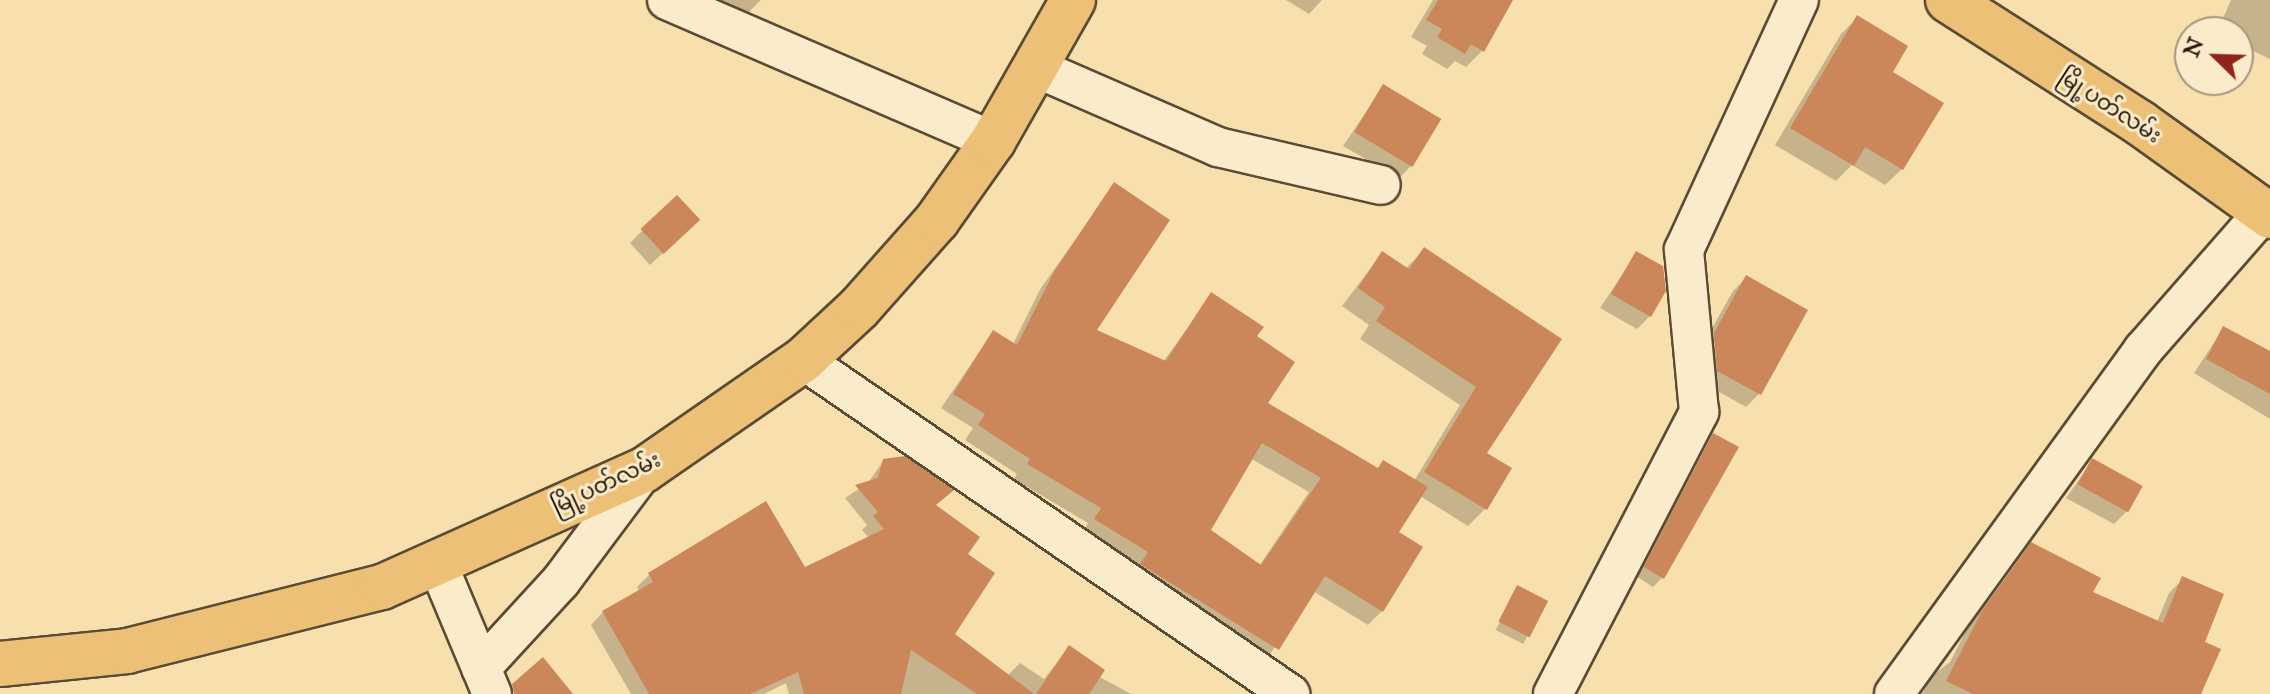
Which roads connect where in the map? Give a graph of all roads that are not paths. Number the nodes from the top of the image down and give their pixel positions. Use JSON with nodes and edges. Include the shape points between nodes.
{"nodes":[{"id":1,"x":667,"y":0,"type":"edge"},
{"id":2,"x":1073,"y":0,"type":"edge"},
{"id":3,"x":1799,"y":0,"type":"edge"},
{"id":4,"x":1948,"y":0,"type":"edge"},
{"id":5,"x":1034,"y":67,"type":"junction"},
{"id":6,"x":993,"y":141,"type":"junction"},
{"id":7,"x":1381,"y":185,"type":"dead end"},
{"id":8,"x":2267,"y":214,"type":"edge"},
{"id":9,"x":803,"y":360,"type":"junction"},
{"id":10,"x":644,"y":470,"type":"junction"},
{"id":11,"x":436,"y":560,"type":"junction"},
{"id":12,"x":0,"y":664,"type":"edge"},
{"id":13,"x":486,"y":681,"type":"edge"},
{"id":14,"x":1290,"y":694,"type":"edge"},
{"id":15,"x":1553,"y":694,"type":"edge"},
{"id":16,"x":1894,"y":694,"type":"edge"}],
"edges":[{"from":1,"to":6,"type":"street"},
{"from":2,"to":5,"type":"main road","name":"မြို့ပတ်လမ်း"},
{"from":3,"to":15,"type":"street","via":[[1684,250],[1699,412]]},
{"from":4,"to":8,"type":"main road","name":"မြို့ပတ်လမ်း","via":[[2140,123]]},
{"from":5,"to":6,"type":"main road","name":"မြို့ပတ်လမ်း"},
{"from":5,"to":7,"type":"street","via":[[1218,147]]},
{"from":6,"to":9,"type":"main road","name":"မြို့ပတ်လမ်း","via":[[937,220],[859,308]]},
{"from":8,"to":16,"type":"street","via":[[2143,350]]},
{"from":9,"to":10,"type":"main road","name":"မြို့ပတ်လမ်း"},
{"from":9,"to":14,"type":"street"},
{"from":10,"to":11,"type":"main road","name":"မြို့ပတ်လမ်း"},
{"from":10,"to":13,"type":"street"},
{"from":11,"to":12,"type":"main road","name":"မြို့ပတ်လမ်း","via":[[382,587],[127,651]]},
{"from":11,"to":13,"type":"street"}]}
